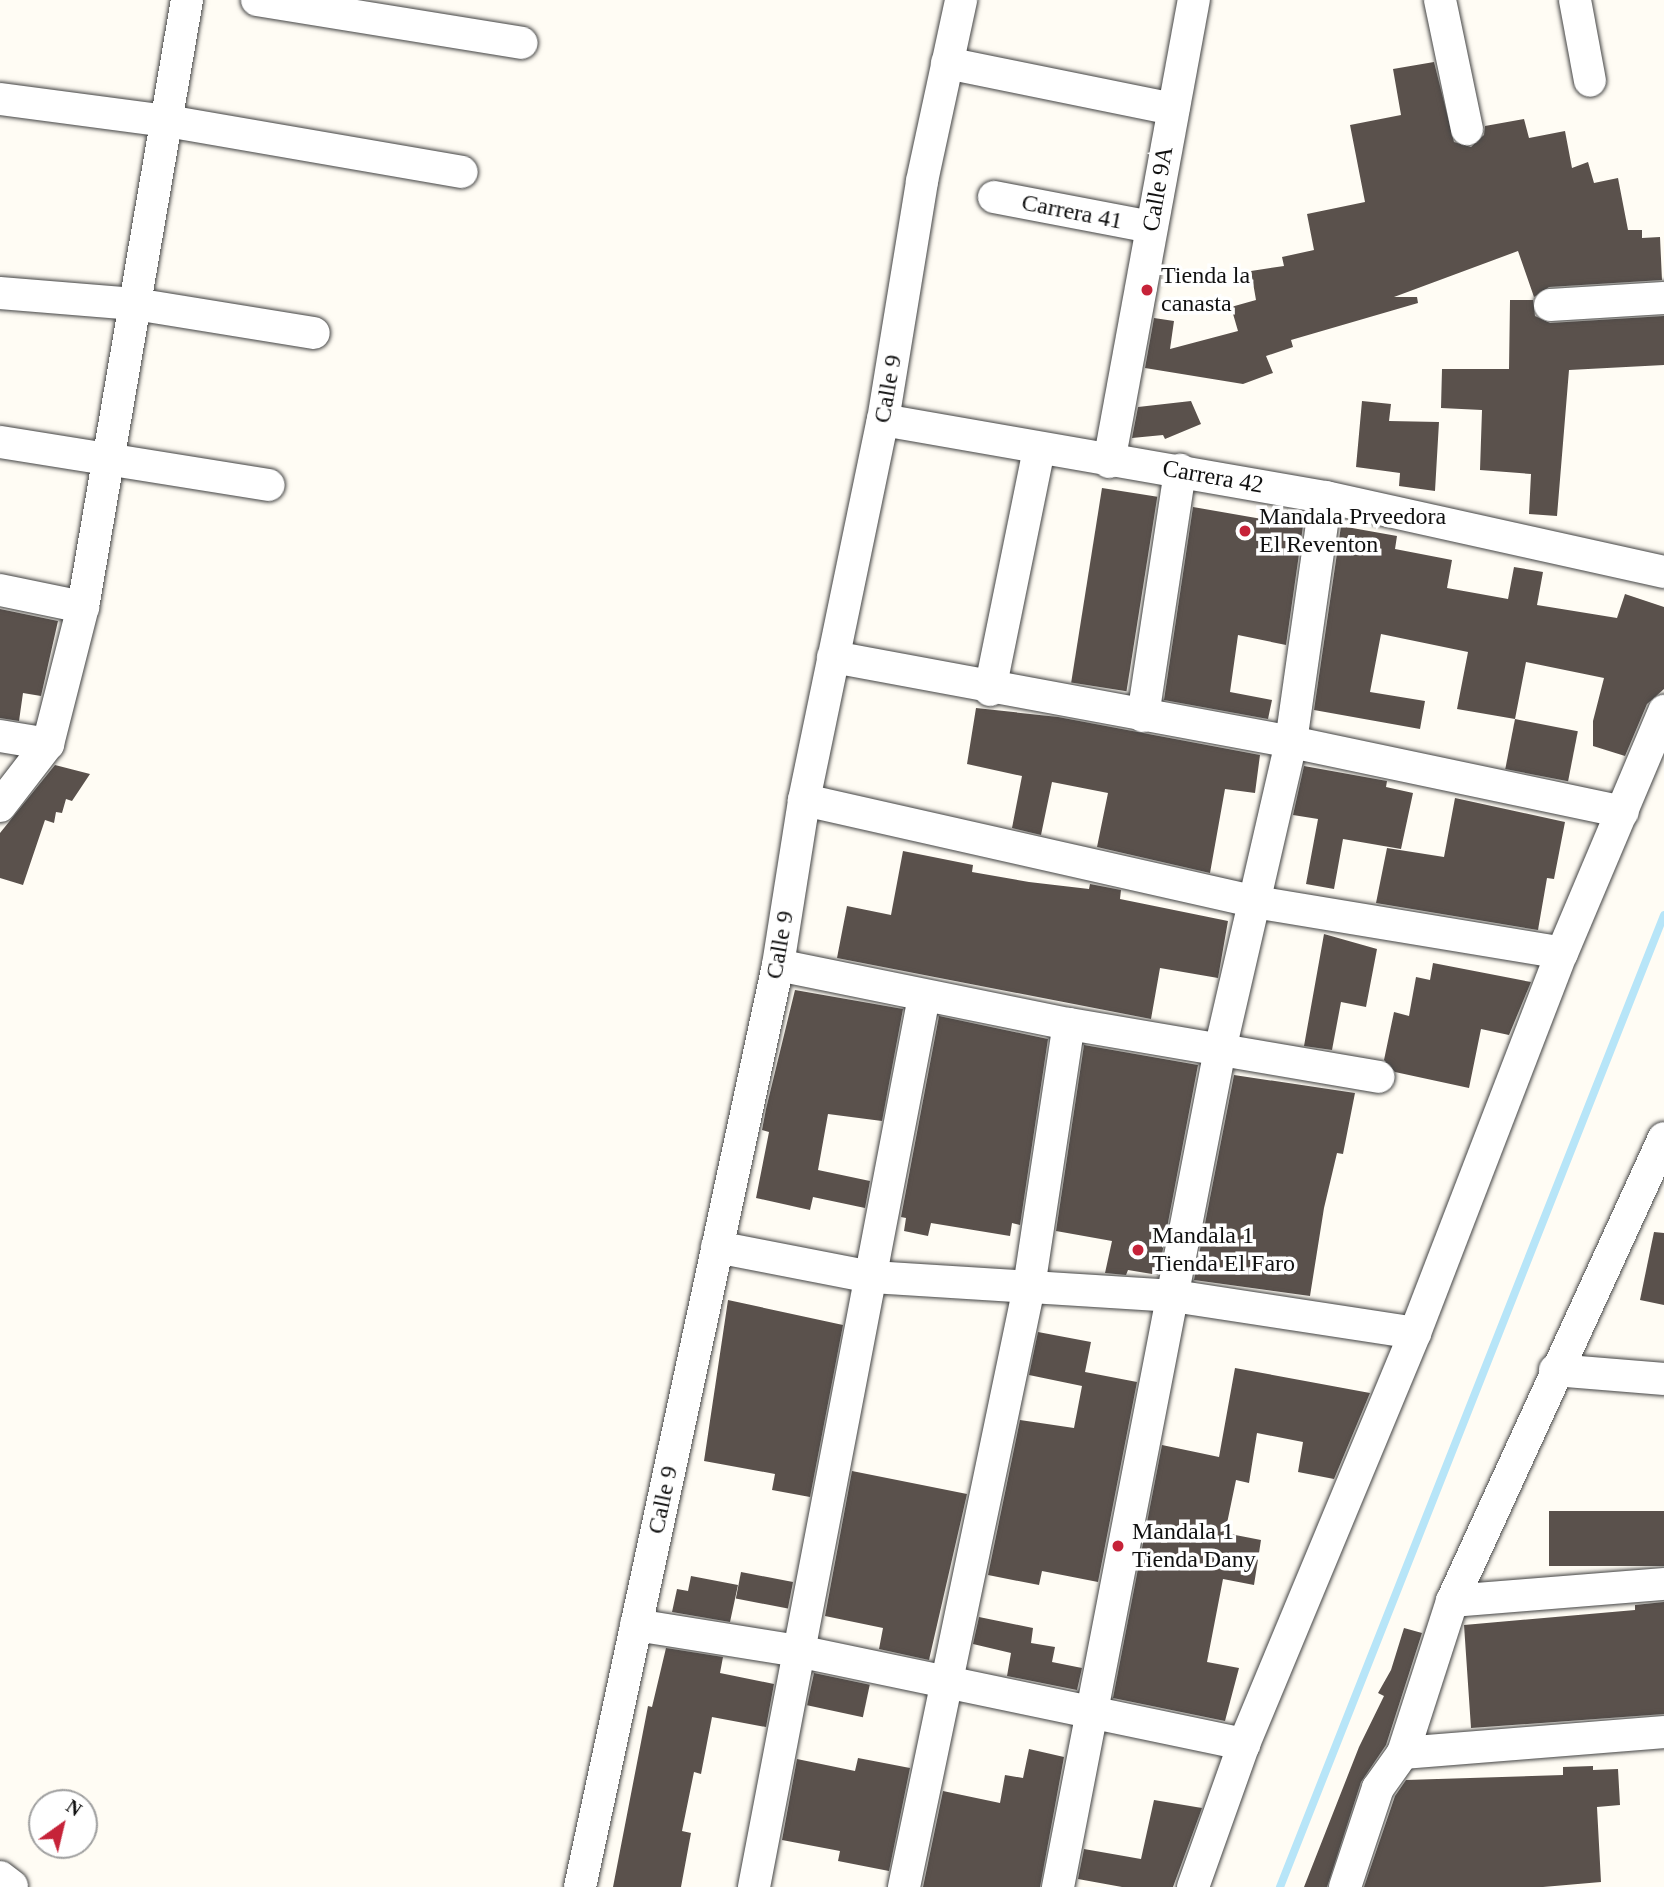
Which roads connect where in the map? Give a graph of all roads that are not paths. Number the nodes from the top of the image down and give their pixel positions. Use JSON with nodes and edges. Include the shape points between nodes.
{"nodes":[{"id":1,"x":187,"y":0,"type":"edge"},
{"id":2,"x":257,"y":0,"type":"edge"},
{"id":3,"x":961,"y":0,"type":"edge"},
{"id":4,"x":1194,"y":0,"type":"edge"},
{"id":5,"x":1440,"y":0,"type":"edge"},
{"id":6,"x":1575,"y":0,"type":"edge"},
{"id":7,"x":522,"y":43,"type":"dead end"},
{"id":8,"x":947,"y":64,"type":"junction"},
{"id":9,"x":1590,"y":80,"type":"dead end"},
{"id":10,"x":0,"y":99,"type":"edge"},
{"id":11,"x":1173,"y":109,"type":"junction"},
{"id":12,"x":167,"y":121,"type":"junction"},
{"id":13,"x":1467,"y":129,"type":"dead end"},
{"id":14,"x":462,"y":172,"type":"dead end"},
{"id":15,"x":994,"y":197,"type":"dead end"},
{"id":16,"x":1151,"y":227,"type":"junction"},
{"id":17,"x":0,"y":293,"type":"edge"},
{"id":18,"x":1664,"y":298,"type":"edge"},
{"id":19,"x":135,"y":304,"type":"junction"},
{"id":20,"x":1550,"y":306,"type":"dead end"},
{"id":21,"x":314,"y":333,"type":"dead end"},
{"id":22,"x":883,"y":420,"type":"junction"},
{"id":23,"x":0,"y":442,"type":"edge"},
{"id":24,"x":1039,"y":450,"type":"junction"},
{"id":25,"x":108,"y":459,"type":"junction"},
{"id":26,"x":1109,"y":462,"type":"junction"},
{"id":27,"x":1180,"y":470,"type":"junction"},
{"id":28,"x":269,"y":485,"type":"dead end"},
{"id":29,"x":1326,"y":496,"type":"junction"},
{"id":30,"x":1664,"y":572,"type":"edge"},
{"id":31,"x":0,"y":590,"type":"edge"},
{"id":32,"x":83,"y":607,"type":"junction"},
{"id":33,"x":834,"y":657,"type":"junction"},
{"id":34,"x":990,"y":690,"type":"junction"},
{"id":35,"x":1664,"y":711,"type":"edge"},
{"id":36,"x":1143,"y":716,"type":"junction"},
{"id":37,"x":0,"y":736,"type":"edge"},
{"id":38,"x":1291,"y":742,"type":"junction"},
{"id":39,"x":48,"y":744,"type":"junction"},
{"id":40,"x":804,"y":800,"type":"junction"},
{"id":41,"x":0,"y":806,"type":"edge"},
{"id":42,"x":1623,"y":812,"type":"junction"},
{"id":43,"x":1255,"y":902,"type":"junction"},
{"id":44,"x":1562,"y":953,"type":"junction"},
{"id":45,"x":778,"y":965,"type":"junction"},
{"id":46,"x":924,"y":997,"type":"junction"},
{"id":47,"x":1069,"y":1024,"type":"junction"},
{"id":48,"x":1220,"y":1050,"type":"junction"},
{"id":49,"x":1378,"y":1077,"type":"dead end"},
{"id":50,"x":1661,"y":1155,"type":"edge"},
{"id":51,"x":717,"y":1247,"type":"junction"},
{"id":52,"x":872,"y":1277,"type":"junction"},
{"id":53,"x":1029,"y":1287,"type":"junction"},
{"id":54,"x":1174,"y":1296,"type":"junction"},
{"id":55,"x":1415,"y":1333,"type":"junction"},
{"id":56,"x":1555,"y":1370,"type":"junction"},
{"id":57,"x":1664,"y":1379,"type":"edge"},
{"id":58,"x":1664,"y":1584,"type":"edge"},
{"id":59,"x":1452,"y":1601,"type":"junction"},
{"id":60,"x":636,"y":1625,"type":"junction"},
{"id":61,"x":798,"y":1651,"type":"junction"},
{"id":62,"x":944,"y":1682,"type":"junction"},
{"id":63,"x":1089,"y":1711,"type":"junction"},
{"id":64,"x":1664,"y":1732,"type":"edge"},
{"id":65,"x":1244,"y":1744,"type":"junction"},
{"id":66,"x":1403,"y":1754,"type":"junction"},
{"id":67,"x":580,"y":1887,"type":"edge"},
{"id":68,"x":754,"y":1887,"type":"edge"},
{"id":69,"x":904,"y":1887,"type":"edge"},
{"id":70,"x":1058,"y":1887,"type":"edge"},
{"id":71,"x":1193,"y":1887,"type":"edge"},
{"id":72,"x":1345,"y":1887,"type":"edge"}],
"edges":[{"from":1,"to":12,"type":"street"},
{"from":2,"to":7,"type":"street"},
{"from":3,"to":8,"type":"street","name":"Calle 9"},
{"from":4,"to":11,"type":"street","name":"Calle 9A"},
{"from":5,"to":13,"type":"street"},
{"from":6,"to":9,"type":"street"},
{"from":8,"to":11,"type":"street"},
{"from":8,"to":22,"type":"street","name":"Calle 9","via":[[922,181]]},
{"from":10,"to":12,"type":"street"},
{"from":11,"to":16,"type":"street","name":"Calle 9A"},
{"from":12,"to":14,"type":"street"},
{"from":12,"to":19,"type":"street"},
{"from":15,"to":16,"type":"street","name":"Carrera 41"},
{"from":16,"to":26,"type":"street","name":"Calle 9A"},
{"from":17,"to":19,"type":"street"},
{"from":18,"to":20,"type":"street"},
{"from":19,"to":21,"type":"street"},
{"from":19,"to":25,"type":"street"},
{"from":22,"to":24,"type":"street","name":"Carrera 42"},
{"from":22,"to":33,"type":"street","name":"Calle 9"},
{"from":23,"to":25,"type":"street"},
{"from":24,"to":26,"type":"street","name":"Carrera 42"},
{"from":24,"to":34,"type":"street"},
{"from":25,"to":28,"type":"street"},
{"from":25,"to":32,"type":"street"},
{"from":26,"to":27,"type":"street","name":"Carrera 42"},
{"from":27,"to":29,"type":"street","name":"Carrera 42"},
{"from":27,"to":36,"type":"street"},
{"from":29,"to":30,"type":"street","name":"Carrera 42"},
{"from":29,"to":38,"type":"street"},
{"from":31,"to":32,"type":"street"},
{"from":32,"to":39,"type":"street"},
{"from":33,"to":34,"type":"street"},
{"from":33,"to":40,"type":"street","name":"Calle 9"},
{"from":34,"to":36,"type":"street"},
{"from":35,"to":42,"type":"street"},
{"from":36,"to":38,"type":"street"},
{"from":37,"to":39,"type":"street"},
{"from":38,"to":42,"type":"street"},
{"from":38,"to":43,"type":"street"},
{"from":39,"to":41,"type":"street"},
{"from":40,"to":43,"type":"street"},
{"from":40,"to":45,"type":"street","name":"Calle 9"},
{"from":42,"to":44,"type":"street"},
{"from":43,"to":44,"type":"street"},
{"from":43,"to":48,"type":"street"},
{"from":44,"to":55,"type":"street"},
{"from":45,"to":46,"type":"street"},
{"from":45,"to":51,"type":"street","name":"Calle 9"},
{"from":46,"to":47,"type":"street"},
{"from":46,"to":52,"type":"street"},
{"from":47,"to":48,"type":"street"},
{"from":47,"to":53,"type":"street"},
{"from":48,"to":49,"type":"street"},
{"from":48,"to":54,"type":"street"},
{"from":50,"to":56,"type":"street"},
{"from":51,"to":52,"type":"street"},
{"from":51,"to":60,"type":"street","name":"Calle 9"},
{"from":52,"to":53,"type":"street"},
{"from":52,"to":61,"type":"street"},
{"from":53,"to":54,"type":"street"},
{"from":53,"to":62,"type":"street"},
{"from":54,"to":55,"type":"street"},
{"from":54,"to":63,"type":"street"},
{"from":55,"to":65,"type":"street"},
{"from":56,"to":57,"type":"street"},
{"from":56,"to":59,"type":"street"},
{"from":58,"to":59,"type":"street"},
{"from":59,"to":66,"type":"street"},
{"from":60,"to":61,"type":"street"},
{"from":60,"to":67,"type":"street","name":"Calle 9"},
{"from":61,"to":62,"type":"street"},
{"from":61,"to":68,"type":"street"},
{"from":62,"to":63,"type":"street"},
{"from":62,"to":69,"type":"street"},
{"from":63,"to":65,"type":"street"},
{"from":63,"to":70,"type":"street"},
{"from":64,"to":66,"type":"street"},
{"from":65,"to":71,"type":"street"},
{"from":66,"to":72,"type":"street","via":[[1378,1788]]}]}
